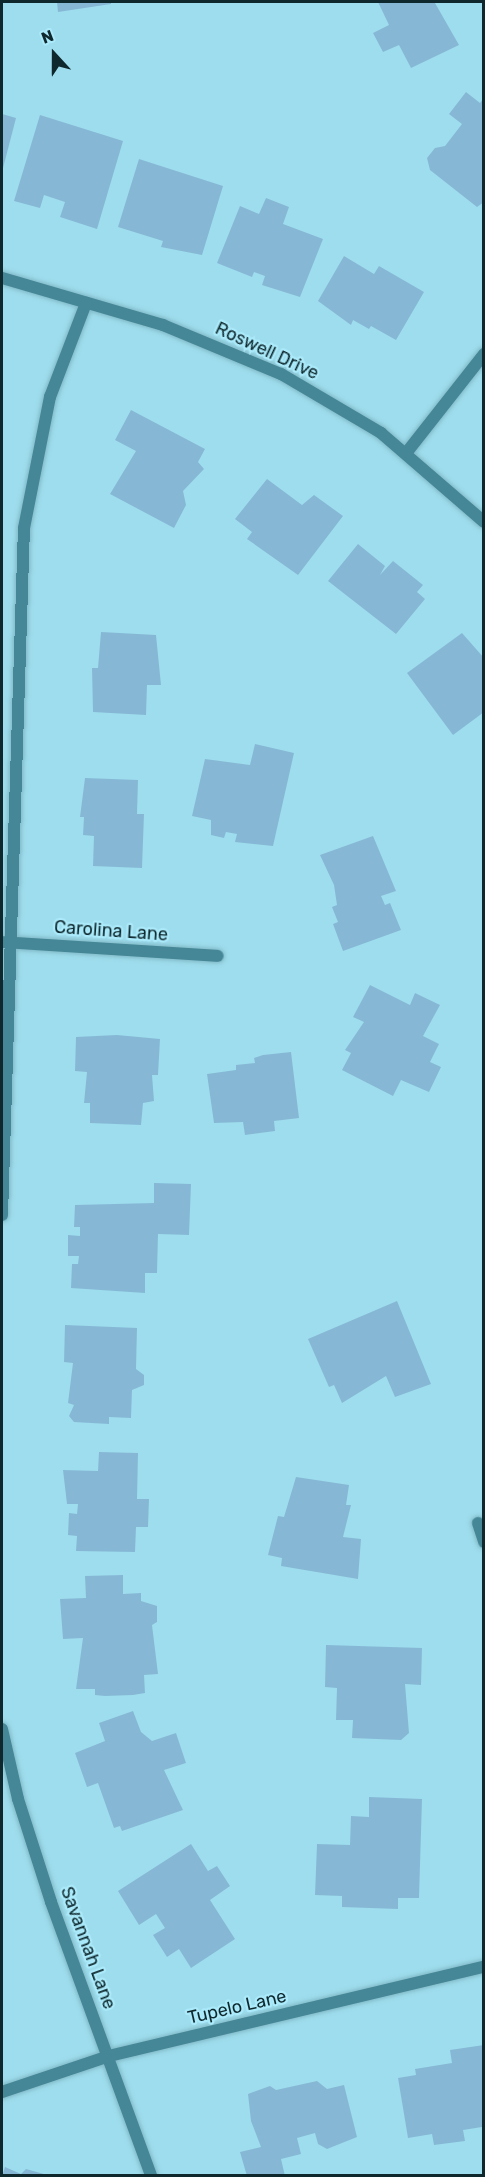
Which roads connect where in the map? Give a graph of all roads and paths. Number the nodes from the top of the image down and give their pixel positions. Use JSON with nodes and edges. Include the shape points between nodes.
{"nodes":[{"id":1,"x":2,"y":278,"type":"edge"},
{"id":2,"x":86,"y":303,"type":"junction"},
{"id":3,"x":483,"y":354,"type":"edge"},
{"id":4,"x":407,"y":452,"type":"junction"},
{"id":5,"x":483,"y":522,"type":"edge"},
{"id":6,"x":7,"y":942,"type":"edge"},
{"id":7,"x":218,"y":956,"type":"dead end"},
{"id":8,"x":2,"y":1215,"type":"edge"},
{"id":9,"x":478,"y":1523,"type":"dead end"},
{"id":10,"x":483,"y":1542,"type":"edge"},
{"id":11,"x":2,"y":1729,"type":"edge"},
{"id":12,"x":483,"y":1967,"type":"edge"},
{"id":13,"x":109,"y":2056,"type":"junction"},
{"id":14,"x":2,"y":2092,"type":"edge"},
{"id":15,"x":151,"y":2175,"type":"edge"}],
"edges":[{"from":1,"to":2,"type":"street","name":"Roswell Drive"},
{"from":2,"to":4,"type":"street","name":"Roswell Drive","via":[[163,325],[281,374]]},
{"from":2,"to":6,"type":"street","via":[[50,396],[24,528]]},
{"from":3,"to":4,"type":"street"},
{"from":4,"to":5,"type":"street","name":"Roswell Drive"},
{"from":6,"to":7,"type":"street","name":"Carolina Lane"},
{"from":6,"to":8,"type":"street"},
{"from":9,"to":10,"type":"street"},
{"from":11,"to":13,"type":"street","name":"Savannah Lane","via":[[47,1892]]},
{"from":12,"to":13,"type":"street","name":"Tupelo Lane"},
{"from":13,"to":14,"type":"street","name":"Tupelo Lane"},
{"from":13,"to":15,"type":"street","name":"Savannah Lane"}]}
